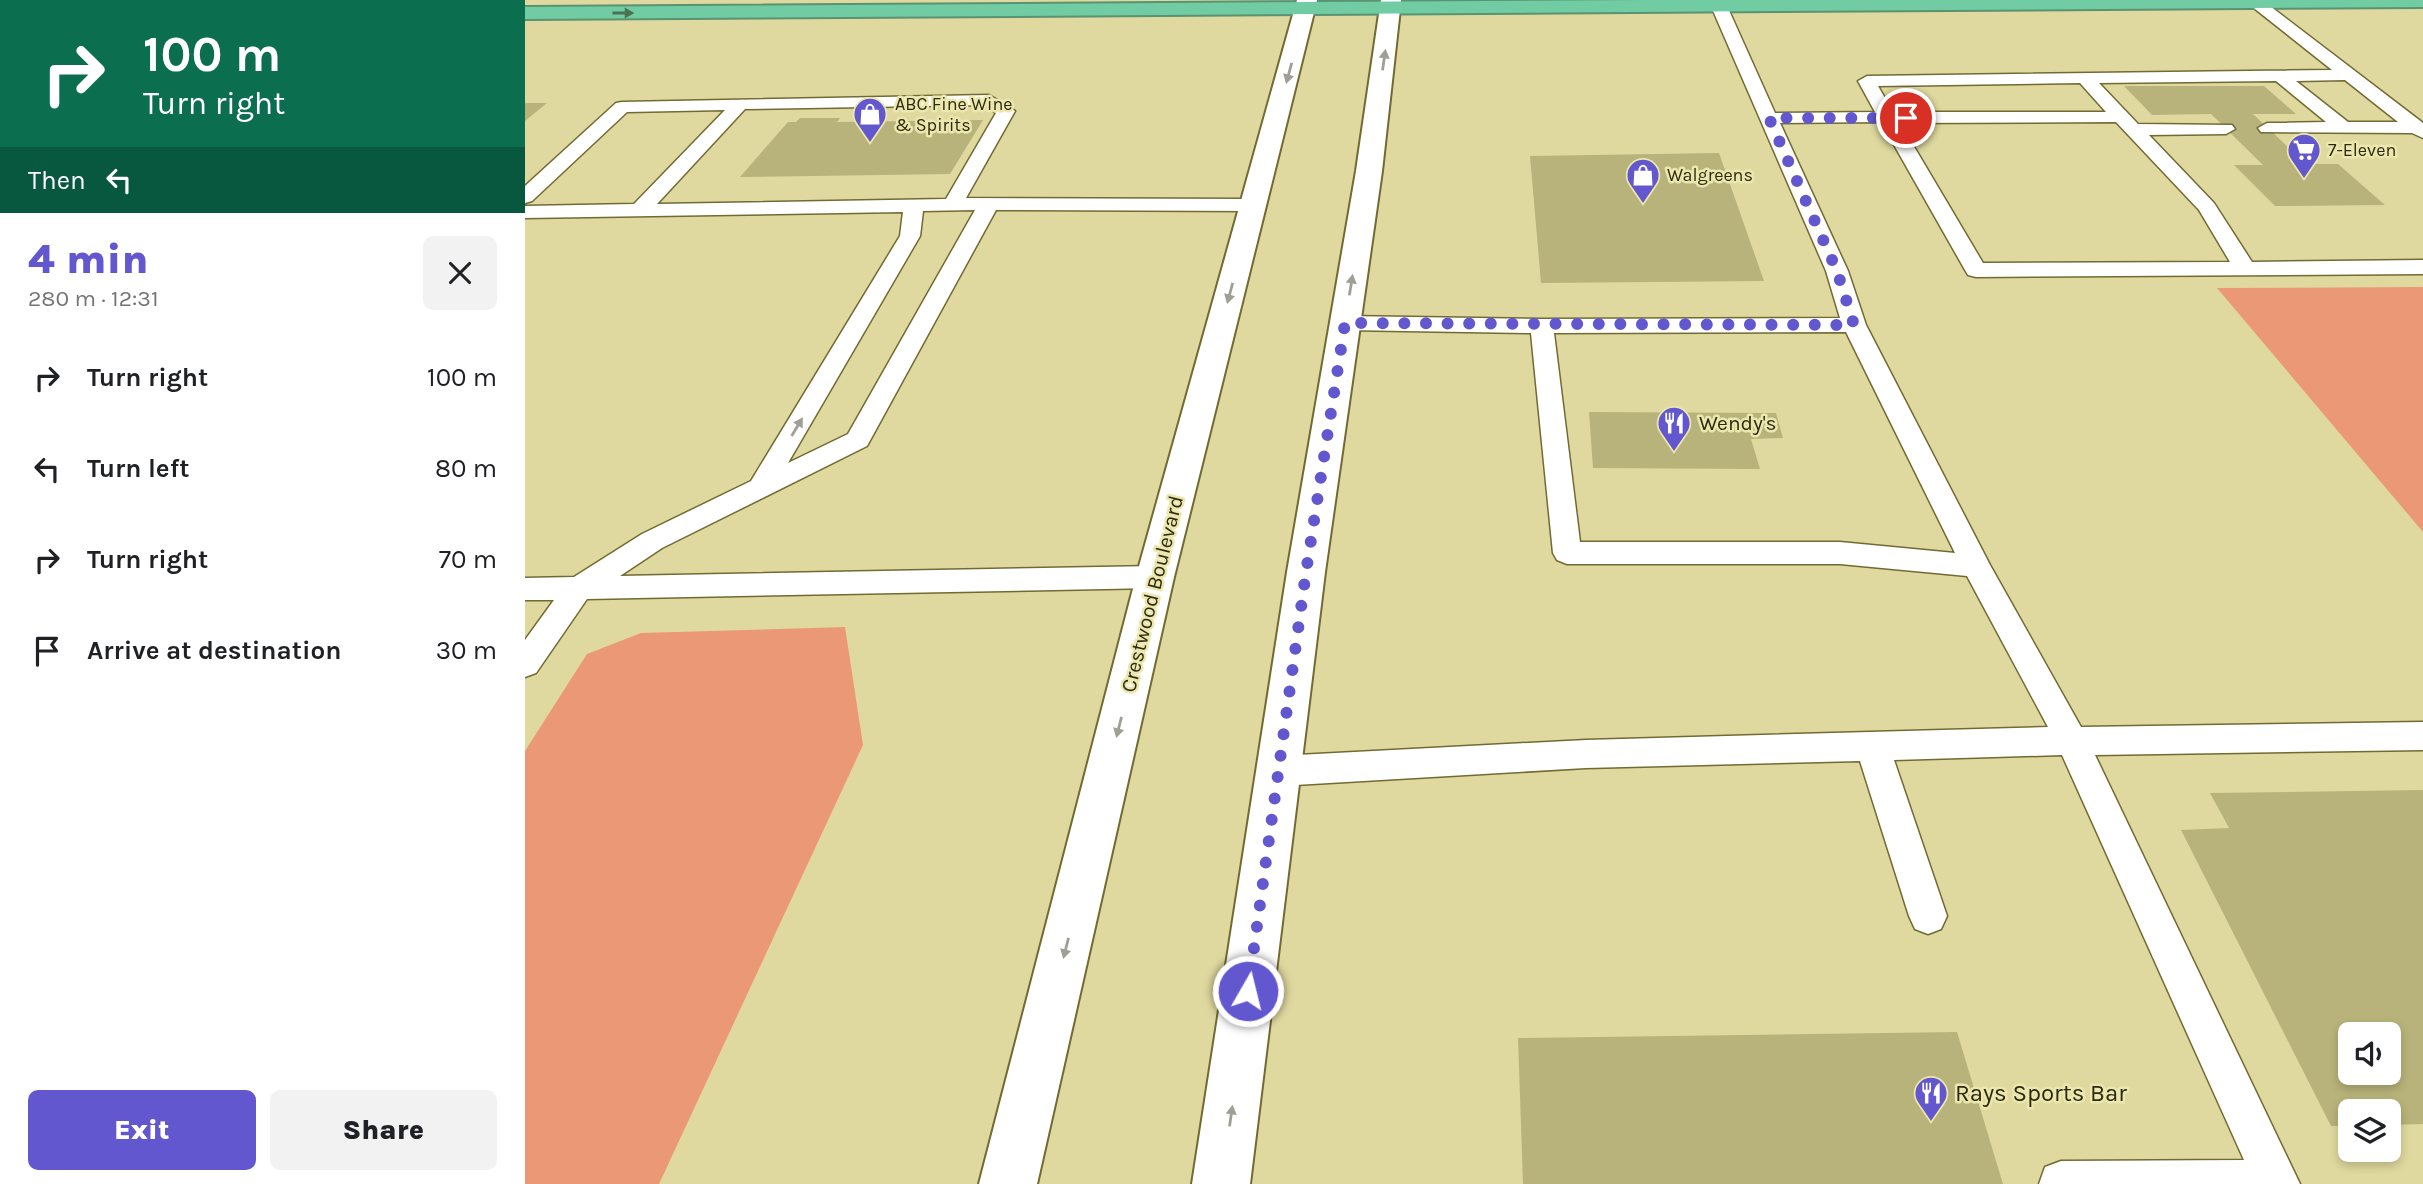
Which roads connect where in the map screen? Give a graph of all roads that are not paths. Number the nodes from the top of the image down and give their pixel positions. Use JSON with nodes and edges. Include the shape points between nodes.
{"nodes":[{"id":1,"x":2423,"y":1,"type":"edge"},
{"id":2,"x":2255,"y":2,"type":"junction"},
{"id":3,"x":1391,"y":3,"type":"edge"},
{"id":4,"x":1307,"y":4,"type":"edge"},
{"id":5,"x":1719,"y":6,"type":"junction"},
{"id":6,"x":525,"y":13,"type":"edge"},
{"id":7,"x":2349,"y":75,"type":"junction"},
{"id":8,"x":2280,"y":76,"type":"junction"},
{"id":9,"x":2085,"y":78,"type":"junction"},
{"id":10,"x":740,"y":104,"type":"junction"},
{"id":11,"x":1887,"y":117,"type":"junction"},
{"id":12,"x":1769,"y":118,"type":"junction"},
{"id":13,"x":2128,"y":123,"type":"junction"},
{"id":14,"x":2343,"y":127,"type":"junction"},
{"id":15,"x":2226,"y":128,"type":"dead end"},
{"id":16,"x":2267,"y":128,"type":"dead end"},
{"id":17,"x":2420,"y":129,"type":"edge"},
{"id":18,"x":525,"y":197,"type":"edge"},
{"id":19,"x":989,"y":204,"type":"junction"},
{"id":20,"x":914,"y":205,"type":"junction"},
{"id":21,"x":952,"y":205,"type":"junction"},
{"id":22,"x":1253,"y":205,"type":"junction"},
{"id":23,"x":639,"y":211,"type":"junction"},
{"id":24,"x":525,"y":212,"type":"edge"},
{"id":25,"x":2423,"y":267,"type":"edge"},
{"id":26,"x":2245,"y":268,"type":"junction"},
{"id":27,"x":1345,"y":323,"type":"junction"},
{"id":28,"x":1854,"y":325,"type":"junction"},
{"id":29,"x":1542,"y":326,"type":"junction"},
{"id":30,"x":762,"y":485,"type":"junction"},
{"id":31,"x":1976,"y":566,"type":"junction"},
{"id":32,"x":1155,"y":578,"type":"junction"},
{"id":33,"x":579,"y":588,"type":"junction"},
{"id":34,"x":525,"y":589,"type":"edge"},
{"id":35,"x":525,"y":664,"type":"edge"},
{"id":36,"x":2423,"y":736,"type":"edge"},
{"id":37,"x":2072,"y":741,"type":"junction"},
{"id":38,"x":1872,"y":746,"type":"junction"},
{"id":39,"x":1279,"y":771,"type":"junction"},
{"id":40,"x":1928,"y":916,"type":"dead end"},
{"id":41,"x":2061,"y":1183,"type":"edge"},
{"id":42,"x":2277,"y":1183,"type":"edge"},
{"id":43,"x":1009,"y":1184,"type":"edge"},
{"id":44,"x":1221,"y":1184,"type":"edge"}],
"edges":[{"from":1,"to":2,"type":"highway"},
{"from":2,"to":5,"type":"highway"},
{"from":2,"to":7,"type":"lane"},
{"from":3,"to":4,"type":"highway"},
{"from":3,"to":5,"type":"highway"},
{"from":27,"to":3,"type":"main road","one_way":true},
{"from":6,"to":4,"type":"highway","one_way":true},
{"from":4,"to":22,"type":"main road","name":"Crestwood Boulevard","one_way":true},
{"from":5,"to":12,"type":"lane"},
{"from":7,"to":8,"type":"lane"},
{"from":7,"to":17,"type":"lane"},
{"from":8,"to":9,"type":"lane"},
{"from":8,"to":14,"type":"lane"},
{"from":9,"to":11,"type":"lane","via":[[1867,81]]},
{"from":9,"to":13,"type":"lane"},
{"from":10,"to":18,"type":"lane","via":[[622,107]]},
{"from":10,"to":21,"type":"lane","via":[[989,100],[1006,111]]},
{"from":10,"to":23,"type":"lane"},
{"from":11,"to":12,"type":"lane"},
{"from":11,"to":13,"type":"lane"},
{"from":11,"to":26,"type":"lane","via":[[1976,270]]},
{"from":12,"to":28,"type":"lane","via":[[1837,271]]},
{"from":13,"to":15,"type":"lane"},
{"from":13,"to":26,"type":"lane","via":[[2207,206]]},
{"from":14,"to":16,"type":"lane"},
{"from":14,"to":17,"type":"lane"},
{"from":19,"to":21,"type":"lane"},
{"from":19,"to":22,"type":"lane"},
{"from":19,"to":30,"type":"lane","via":[[858,440]]},
{"from":20,"to":21,"type":"lane"},
{"from":20,"to":23,"type":"lane"},
{"from":30,"to":20,"type":"lane","one_way":true,"via":[[910,236]]},
{"from":22,"to":32,"type":"main road","name":"Crestwood Boulevard","one_way":true},
{"from":23,"to":24,"type":"lane"},
{"from":25,"to":26,"type":"lane"},
{"from":27,"to":29,"type":"lane"},
{"from":27,"to":39,"type":"main road"},
{"from":28,"to":29,"type":"lane"},
{"from":28,"to":31,"type":"lane"},
{"from":29,"to":31,"type":"lane","via":[[1567,553],[1840,553]]},
{"from":30,"to":33,"type":"lane","via":[[652,541]]},
{"from":31,"to":37,"type":"lane"},
{"from":32,"to":33,"type":"lane"},
{"from":32,"to":43,"type":"main road","name":"Crestwood Boulevard","one_way":true},
{"from":33,"to":34,"type":"lane"},
{"from":33,"to":35,"type":"lane"},
{"from":36,"to":37,"type":"lane"},
{"from":37,"to":38,"type":"lane"},
{"from":37,"to":42,"type":"lane"},
{"from":38,"to":39,"type":"lane","via":[[1586,754]]},
{"from":38,"to":40,"type":"lane"},
{"from":44,"to":39,"type":"main road","one_way":true},
{"from":41,"to":42,"type":"lane"}]}
